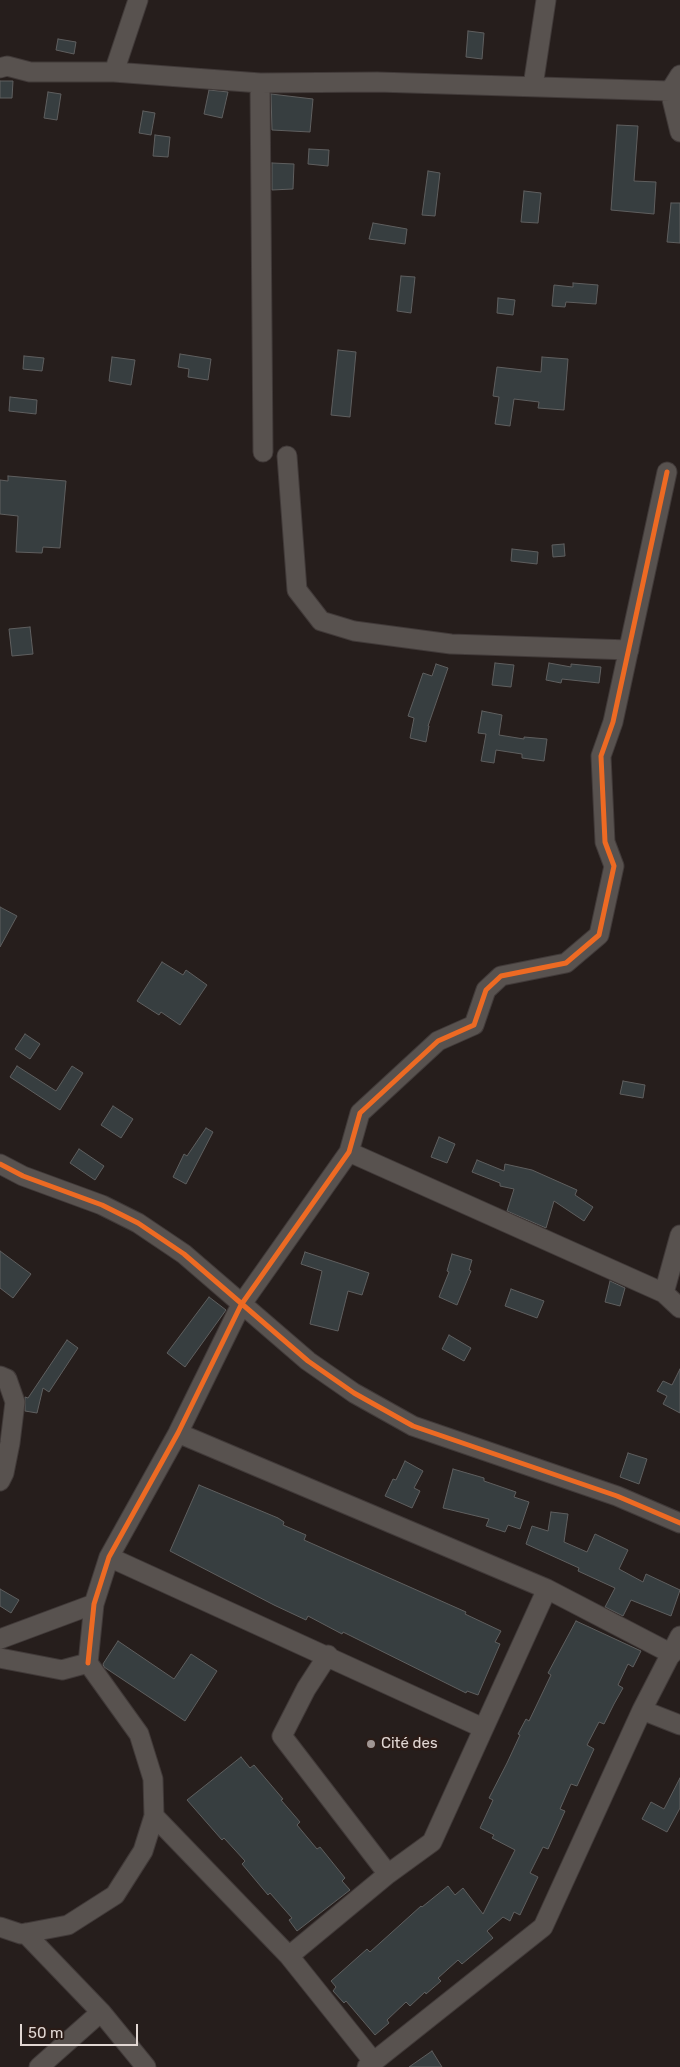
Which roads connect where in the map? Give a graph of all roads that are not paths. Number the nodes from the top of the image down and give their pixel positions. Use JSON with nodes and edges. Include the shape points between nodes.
{"nodes":[{"id":1,"x":138,"y":0,"type":"edge"},
{"id":2,"x":546,"y":0,"type":"edge"},
{"id":3,"x":0,"y":68,"type":"edge"},
{"id":4,"x":114,"y":72,"type":"junction"},
{"id":5,"x":680,"y":75,"type":"edge"},
{"id":6,"x":260,"y":83,"type":"junction"},
{"id":7,"x":533,"y":86,"type":"junction"},
{"id":8,"x":670,"y":91,"type":"junction"},
{"id":9,"x":680,"y":132,"type":"edge"},
{"id":10,"x":263,"y":452,"type":"dead end"},
{"id":11,"x":287,"y":456,"type":"dead end"},
{"id":12,"x":667,"y":472,"type":"dead end"},
{"id":13,"x":629,"y":650,"type":"junction"},
{"id":14,"x":349,"y":1152,"type":"junction"},
{"id":15,"x":0,"y":1164,"type":"edge"},
{"id":16,"x":680,"y":1235,"type":"edge"},
{"id":17,"x":664,"y":1292,"type":"junction"},
{"id":18,"x":241,"y":1305,"type":"junction"},
{"id":19,"x":680,"y":1308,"type":"edge"},
{"id":20,"x":0,"y":1376,"type":"edge"},
{"id":21,"x":178,"y":1433,"type":"junction"},
{"id":22,"x":0,"y":1482,"type":"edge"},
{"id":23,"x":680,"y":1523,"type":"edge"},
{"id":24,"x":109,"y":1557,"type":"junction"},
{"id":25,"x":547,"y":1589,"type":"junction"},
{"id":26,"x":94,"y":1604,"type":"junction"},
{"id":27,"x":680,"y":1636,"type":"edge"},
{"id":28,"x":0,"y":1639,"type":"edge"},
{"id":29,"x":672,"y":1654,"type":"junction"},
{"id":30,"x":328,"y":1656,"type":"junction"},
{"id":31,"x":0,"y":1658,"type":"edge"},
{"id":32,"x":88,"y":1663,"type":"junction"},
{"id":33,"x":642,"y":1710,"type":"junction"},
{"id":34,"x":680,"y":1725,"type":"edge"},
{"id":35,"x":483,"y":1728,"type":"junction"},
{"id":36,"x":154,"y":1816,"type":"junction"},
{"id":37,"x":388,"y":1874,"type":"junction"},
{"id":38,"x":0,"y":1927,"type":"edge"},
{"id":39,"x":25,"y":1933,"type":"junction"},
{"id":40,"x":289,"y":1956,"type":"junction"},
{"id":41,"x":101,"y":2012,"type":"junction"},
{"id":42,"x":370,"y":2064,"type":"edge"},
{"id":43,"x":40,"y":2067,"type":"edge"},
{"id":44,"x":146,"y":2067,"type":"edge"}],
"edges":[{"from":1,"to":4,"type":"street"},
{"from":2,"to":7,"type":"street"},
{"from":3,"to":4,"type":"street","via":[[7,66],[30,72]]},
{"from":4,"to":6,"type":"street"},
{"from":5,"to":8,"type":"street"},
{"from":6,"to":7,"type":"street"},
{"from":6,"to":10,"type":"street"},
{"from":7,"to":8,"type":"street"},
{"from":8,"to":9,"type":"street"},
{"from":11,"to":13,"type":"street","via":[[297,590],[320,621],[354,631],[451,644]]},
{"from":12,"to":13,"type":"street"},
{"from":13,"to":14,"type":"street","via":[[613,722],[600,756],[605,842],[614,866],[598,936],[566,963],[501,976],[486,990],[474,1026],[438,1042],[360,1113]]},
{"from":14,"to":17,"type":"street"},
{"from":14,"to":18,"type":"street"},
{"from":15,"to":18,"type":"street","via":[[138,1223],[184,1254]]},
{"from":16,"to":17,"type":"street"},
{"from":17,"to":19,"type":"street"},
{"from":18,"to":21,"type":"street"},
{"from":18,"to":23,"type":"street","via":[[354,1393],[413,1426],[617,1496]]},
{"from":20,"to":22,"type":"street","via":[[7,1379],[15,1402]]},
{"from":21,"to":24,"type":"street"},
{"from":21,"to":25,"type":"street"},
{"from":24,"to":26,"type":"street"},
{"from":24,"to":30,"type":"street"},
{"from":25,"to":29,"type":"street"},
{"from":25,"to":35,"type":"street"},
{"from":26,"to":28,"type":"street"},
{"from":26,"to":32,"type":"street"},
{"from":27,"to":29,"type":"street"},
{"from":29,"to":33,"type":"street"},
{"from":30,"to":35,"type":"street"},
{"from":30,"to":37,"type":"street","via":[[306,1689],[282,1736]]},
{"from":31,"to":32,"type":"street","via":[[62,1670]]},
{"from":32,"to":36,"type":"street","via":[[139,1734],[153,1779]]},
{"from":33,"to":34,"type":"street"},
{"from":33,"to":42,"type":"street","via":[[543,1927]]},
{"from":35,"to":37,"type":"street","via":[[432,1842]]},
{"from":36,"to":39,"type":"street","via":[[143,1851],[115,1895],[68,1925]]},
{"from":36,"to":40,"type":"street"},
{"from":37,"to":40,"type":"street"},
{"from":38,"to":39,"type":"street"},
{"from":39,"to":41,"type":"street"},
{"from":40,"to":42,"type":"street"},
{"from":41,"to":43,"type":"street"},
{"from":41,"to":44,"type":"street"}]}
